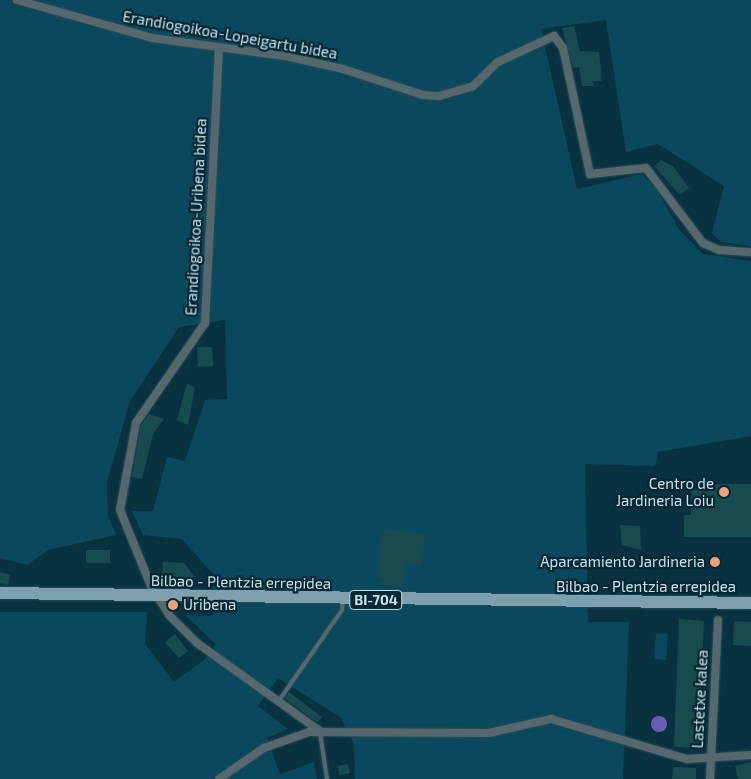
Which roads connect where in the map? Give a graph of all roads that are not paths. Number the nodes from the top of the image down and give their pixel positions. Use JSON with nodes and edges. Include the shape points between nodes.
{"nodes":[{"id":1,"x":17,"y":0,"type":"edge"},
{"id":2,"x":220,"y":47,"type":"junction"},
{"id":3,"x":751,"y":252,"type":"edge"},
{"id":4,"x":0,"y":593,"type":"edge"},
{"id":5,"x":158,"y":597,"type":"junction"},
{"id":6,"x":343,"y":599,"type":"junction"},
{"id":7,"x":751,"y":603,"type":"edge"},
{"id":8,"x":718,"y":620,"type":"dead end"},
{"id":9,"x":277,"y":704,"type":"junction"},
{"id":10,"x":320,"y":731,"type":"junction"},
{"id":11,"x":751,"y":755,"type":"edge"},
{"id":12,"x":711,"y":759,"type":"junction"},
{"id":13,"x":219,"y":779,"type":"edge"},
{"id":14,"x":328,"y":779,"type":"edge"},
{"id":15,"x":710,"y":779,"type":"edge"}],
"edges":[{"from":1,"to":2,"type":"street","name":"Erandiogoikoa-Lopeigartu bidea","via":[[90,24]]},
{"from":2,"to":3,"type":"street","name":"Erandiogoikoa-Lopeigartu bidea","via":[[285,56],[362,74],[401,91],[439,96],[473,86],[498,62],[554,36],[562,48],[590,174],[626,166],[646,168],[702,243],[719,250]]},
{"from":2,"to":5,"type":"street","name":"Erandiogoikoa-Uribena bidea","via":[[205,323],[136,423],[120,493],[120,510]]},
{"from":4,"to":5,"type":"main road","name":"Bilbao - Plentzia errepidea","number":"BI-704"},
{"from":5,"to":6,"type":"main road","name":"Bilbao - Plentzia errepidea","number":"BI-704"},
{"from":5,"to":9,"type":"street","name":"Erandiogoikoa-Uribena bidea","via":[[197,643]]},
{"from":6,"to":7,"type":"main road","name":"Bilbao - Plentzia errepidea","number":"BI-704"},
{"from":6,"to":9,"type":"lane","via":[[342,610]]},
{"from":8,"to":12,"type":"street","name":"Lastetxe kalea"},
{"from":9,"to":10,"type":"street","name":"Erandiogoikoa-Uribena bidea"},
{"from":10,"to":12,"type":"street","via":[[489,733],[551,719],[687,759]]},
{"from":10,"to":13,"type":"street","via":[[264,748]]},
{"from":10,"to":14,"type":"lane"},
{"from":11,"to":12,"type":"street"},
{"from":12,"to":15,"type":"street","name":"Lastetxe kalea"}]}
